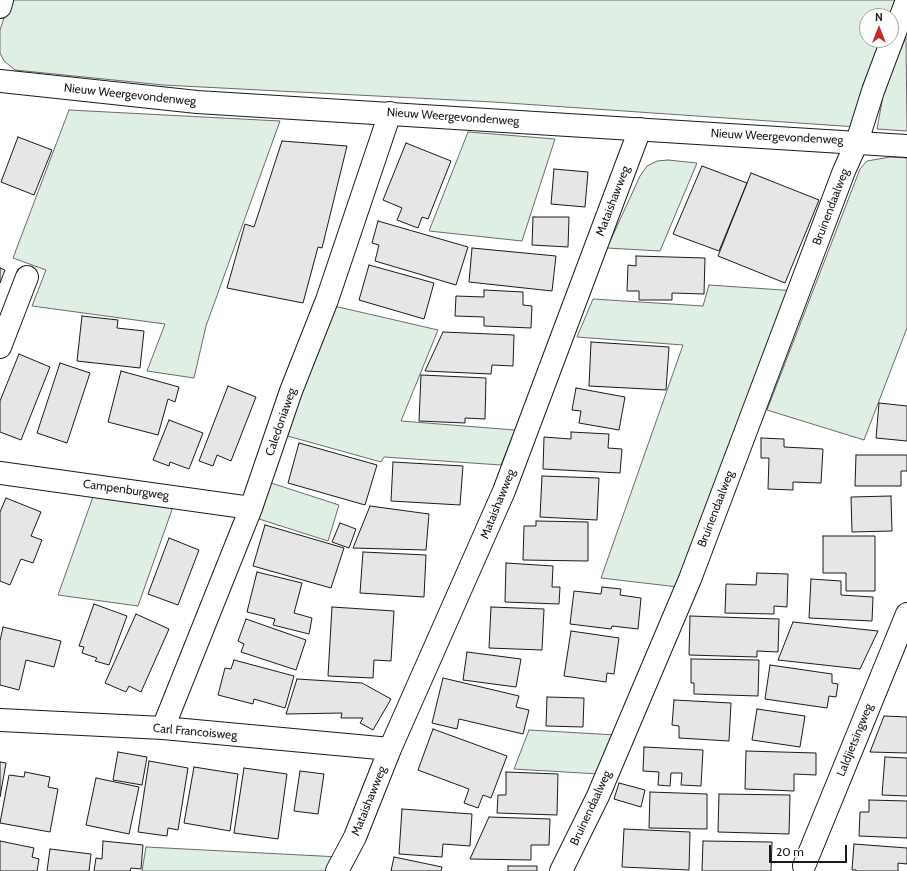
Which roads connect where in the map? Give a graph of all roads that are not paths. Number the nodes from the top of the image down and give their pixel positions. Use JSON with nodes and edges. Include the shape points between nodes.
{"nodes":[{"id":1,"x":2,"y":0,"type":"edge"},
{"id":2,"x":907,"y":0,"type":"edge"},
{"id":3,"x":0,"y":7,"type":"edge"},
{"id":4,"x":0,"y":81,"type":"edge"},
{"id":5,"x":390,"y":113,"type":"junction"},
{"id":6,"x":640,"y":129,"type":"junction"},
{"id":7,"x":857,"y":142,"type":"junction"},
{"id":8,"x":907,"y":146,"type":"edge"},
{"id":9,"x":27,"y":277,"type":"dead end"},
{"id":10,"x":0,"y":347,"type":"edge"},
{"id":11,"x":0,"y":473,"type":"edge"},
{"id":12,"x":251,"y":508,"type":"junction"},
{"id":13,"x":907,"y":614,"type":"edge"},
{"id":14,"x":0,"y":720,"type":"edge"},
{"id":15,"x":163,"y":728,"type":"junction"},
{"id":16,"x":390,"y":749,"type":"junction"},
{"id":17,"x":804,"y":866,"type":"dead end"},
{"id":18,"x":337,"y":871,"type":"edge"},
{"id":19,"x":561,"y":871,"type":"edge"}],
"edges":[{"from":1,"to":3,"type":"street"},
{"from":2,"to":7,"type":"street","name":"Bruinendaalweg"},
{"from":4,"to":5,"type":"street","name":"Nieuw Weergevondenweg","via":[[196,102]]},
{"from":5,"to":6,"type":"street","name":"Nieuw Weergevondenweg"},
{"from":5,"to":12,"type":"street","name":"Caledoniaweg","via":[[327,300],[291,391]]},
{"from":6,"to":7,"type":"street","name":"Nieuw Weergevondenweg"},
{"from":6,"to":16,"type":"street","name":"Mataishawweg","via":[[504,491]]},
{"from":7,"to":8,"type":"street","name":"Nieuw Weergevondenweg"},
{"from":7,"to":19,"type":"street","name":"Bruinendaalweg","via":[[690,579],[598,796]]},
{"from":9,"to":10,"type":"street"},
{"from":11,"to":12,"type":"street","name":"Campenburgweg"},
{"from":12,"to":15,"type":"street","name":"Caledoniaweg"},
{"from":13,"to":17,"type":"street","name":"Laldjietsingweg"},
{"from":14,"to":15,"type":"street","name":"Carl Francoisweg"},
{"from":15,"to":16,"type":"street","name":"Carl Francoisweg"},
{"from":16,"to":18,"type":"street","name":"Mataishawweg","via":[[355,837]]}]}
